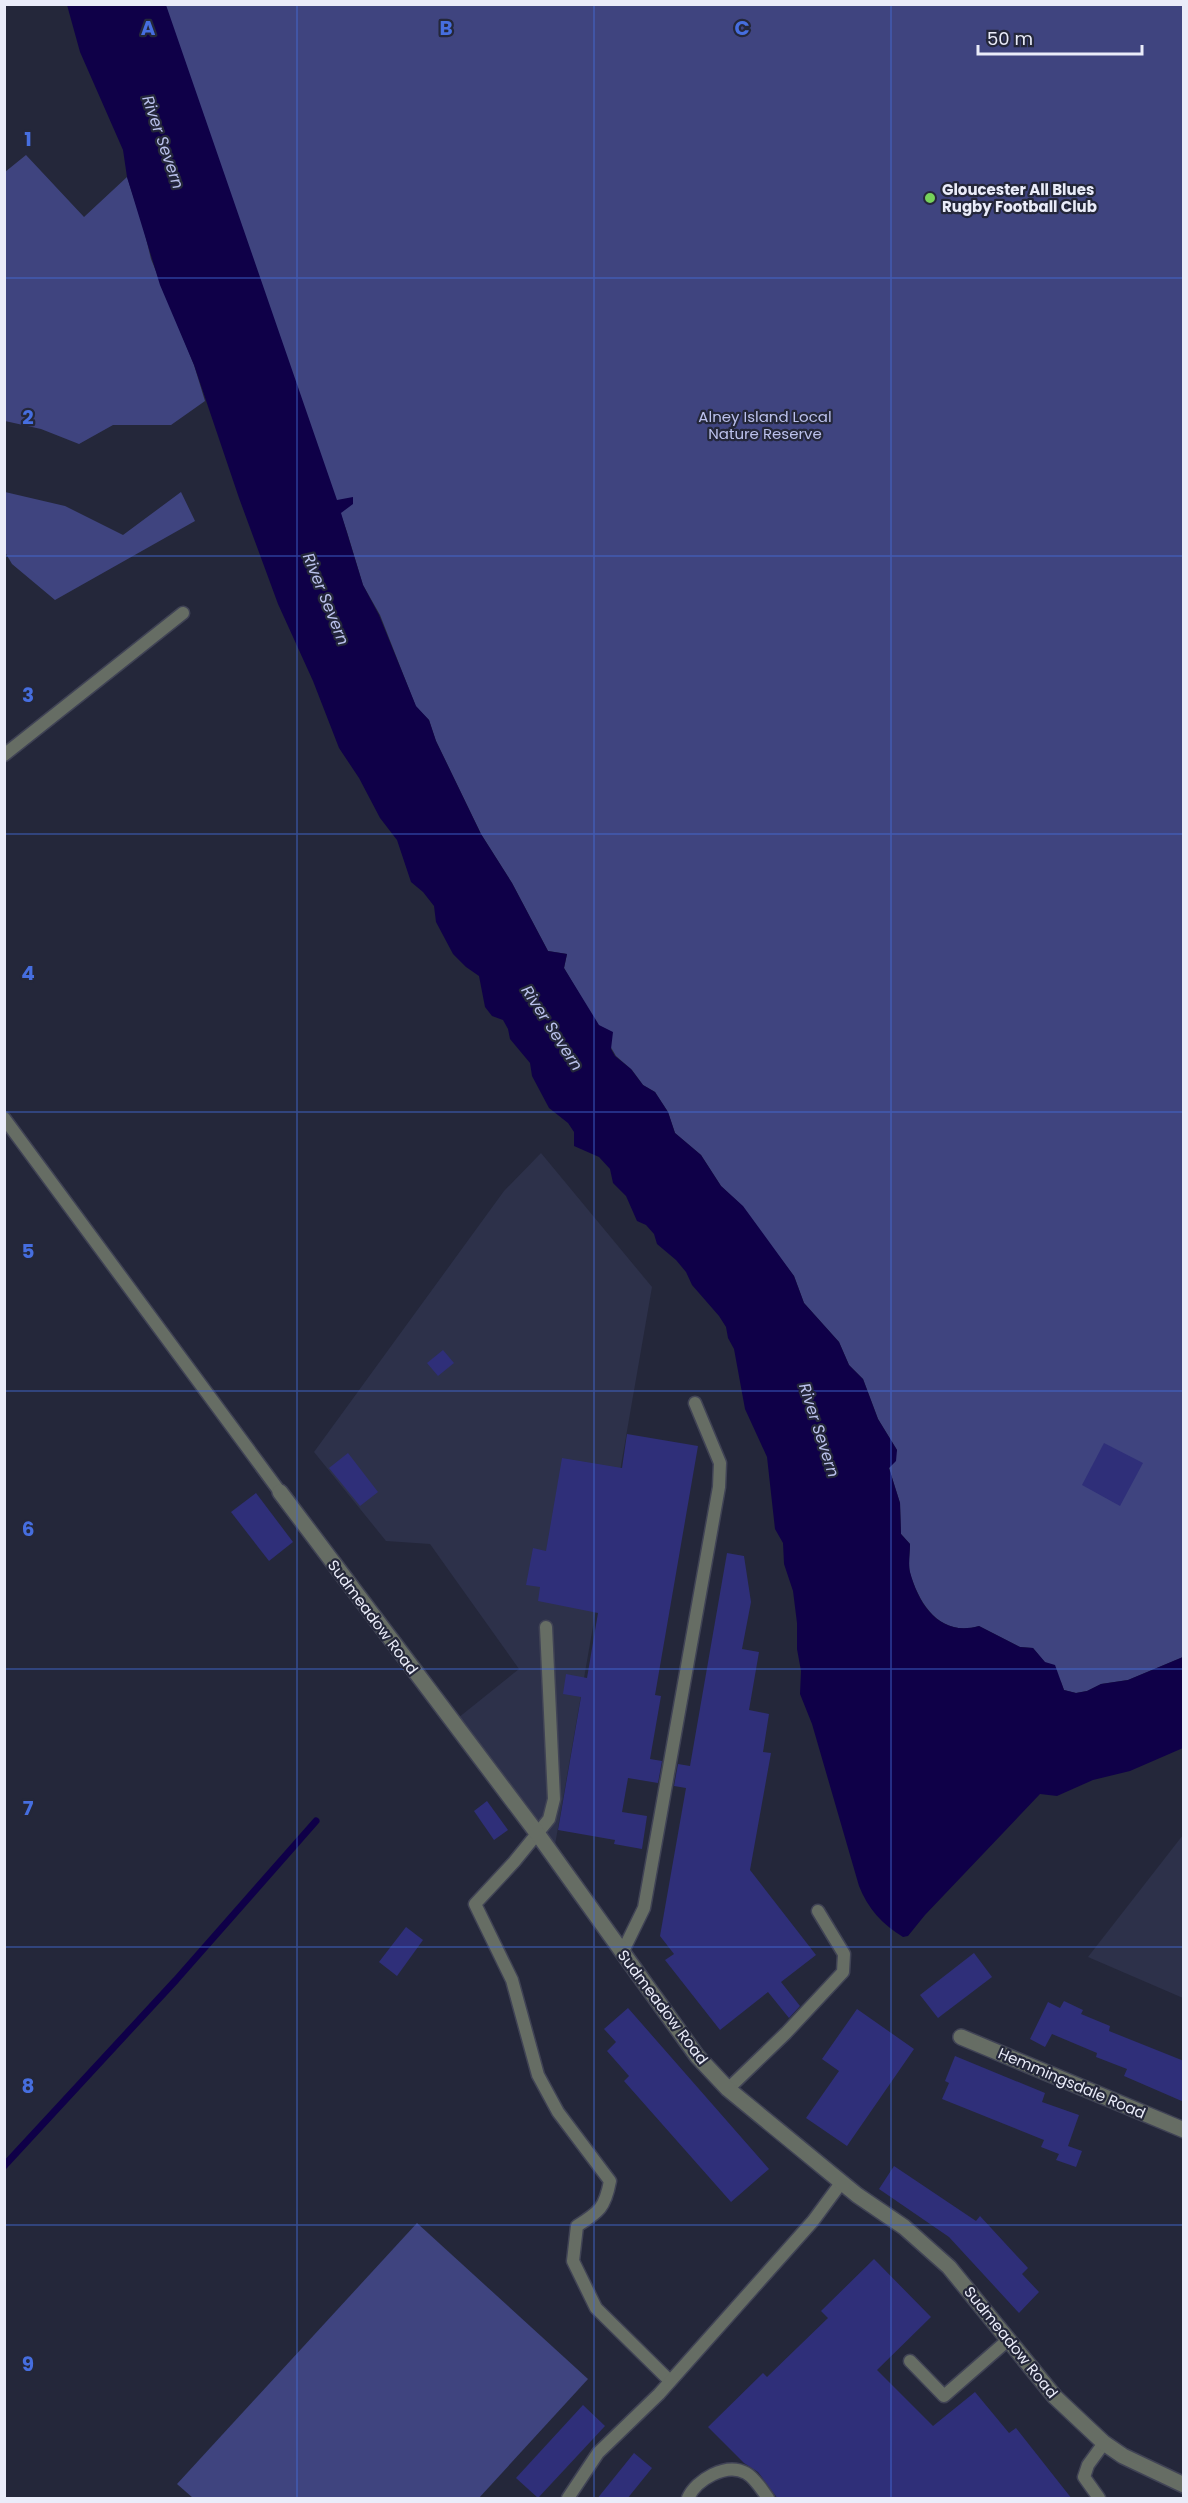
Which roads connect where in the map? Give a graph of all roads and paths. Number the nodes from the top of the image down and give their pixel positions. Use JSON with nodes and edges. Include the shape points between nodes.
{"nodes":[{"id":1,"x":183,"y":613,"type":"dead end"},
{"id":2,"x":4,"y":755,"type":"edge"},
{"id":3,"x":4,"y":1118,"type":"edge"},
{"id":4,"x":695,"y":1403,"type":"dead end"},
{"id":5,"x":280,"y":1492,"type":"joint"},
{"id":6,"x":546,"y":1627,"type":"dead end"},
{"id":7,"x":537,"y":1833,"type":"junction"},
{"id":8,"x":818,"y":1911,"type":"dead end"},
{"id":9,"x":622,"y":1953,"type":"junction"},
{"id":10,"x":961,"y":2037,"type":"dead end"},
{"id":11,"x":728,"y":2089,"type":"junction"},
{"id":12,"x":1184,"y":2130,"type":"edge"},
{"id":13,"x":841,"y":2183,"type":"junction"},
{"id":14,"x":1008,"y":2340,"type":"junction"},
{"id":15,"x":910,"y":2361,"type":"dead end"},
{"id":16,"x":670,"y":2381,"type":"junction"},
{"id":17,"x":1104,"y":2443,"type":"junction"},
{"id":18,"x":1184,"y":2485,"type":"edge"},
{"id":19,"x":568,"y":2499,"type":"edge"},
{"id":20,"x":688,"y":2499,"type":"edge"},
{"id":21,"x":768,"y":2499,"type":"edge"},
{"id":22,"x":1099,"y":2499,"type":"edge"}],
"edges":[{"from":1,"to":2,"type":"lane"},
{"from":3,"to":5,"type":"lane"},
{"from":4,"to":9,"type":"lane","via":[[720,1464],[719,1487],[644,1908]]},
{"from":5,"to":7,"type":"street","name":"Sudmeadow Road"},
{"from":6,"to":7,"type":"lane","via":[[554,1798],[549,1819]]},
{"from":7,"to":9,"type":"street","name":"Sudmeadow Road"},
{"from":7,"to":16,"type":"lane","via":[[475,1904],[512,1980],[538,2075],[558,2112],[610,2181],[600,2211],[577,2226],[573,2261],[596,2308]]},
{"from":8,"to":11,"type":"lane","via":[[844,1954],[843,1972]]},
{"from":9,"to":11,"type":"street","name":"Sudmeadow Road","via":[[697,2056]]},
{"from":10,"to":12,"type":"street","name":"Hemmingsdale Road"},
{"from":11,"to":13,"type":"street","name":"Sudmeadow Road"},
{"from":13,"to":14,"type":"street","name":"Sudmeadow Road","via":[[904,2227],[949,2267]]},
{"from":13,"to":16,"type":"lane","via":[[813,2221]]},
{"from":14,"to":15,"type":"lane","via":[[944,2396]]},
{"from":14,"to":17,"type":"street","name":"Sudmeadow Road","via":[[1055,2397]]},
{"from":16,"to":19,"type":"lane","via":[[598,2453]]},
{"from":17,"to":18,"type":"street","name":"Sudmeadow Road"},
{"from":17,"to":22,"type":"lane","via":[[1084,2477]]},
{"from":20,"to":21,"type":"lane","via":[[705,2480],[731,2470],[745,2472]]}]}
